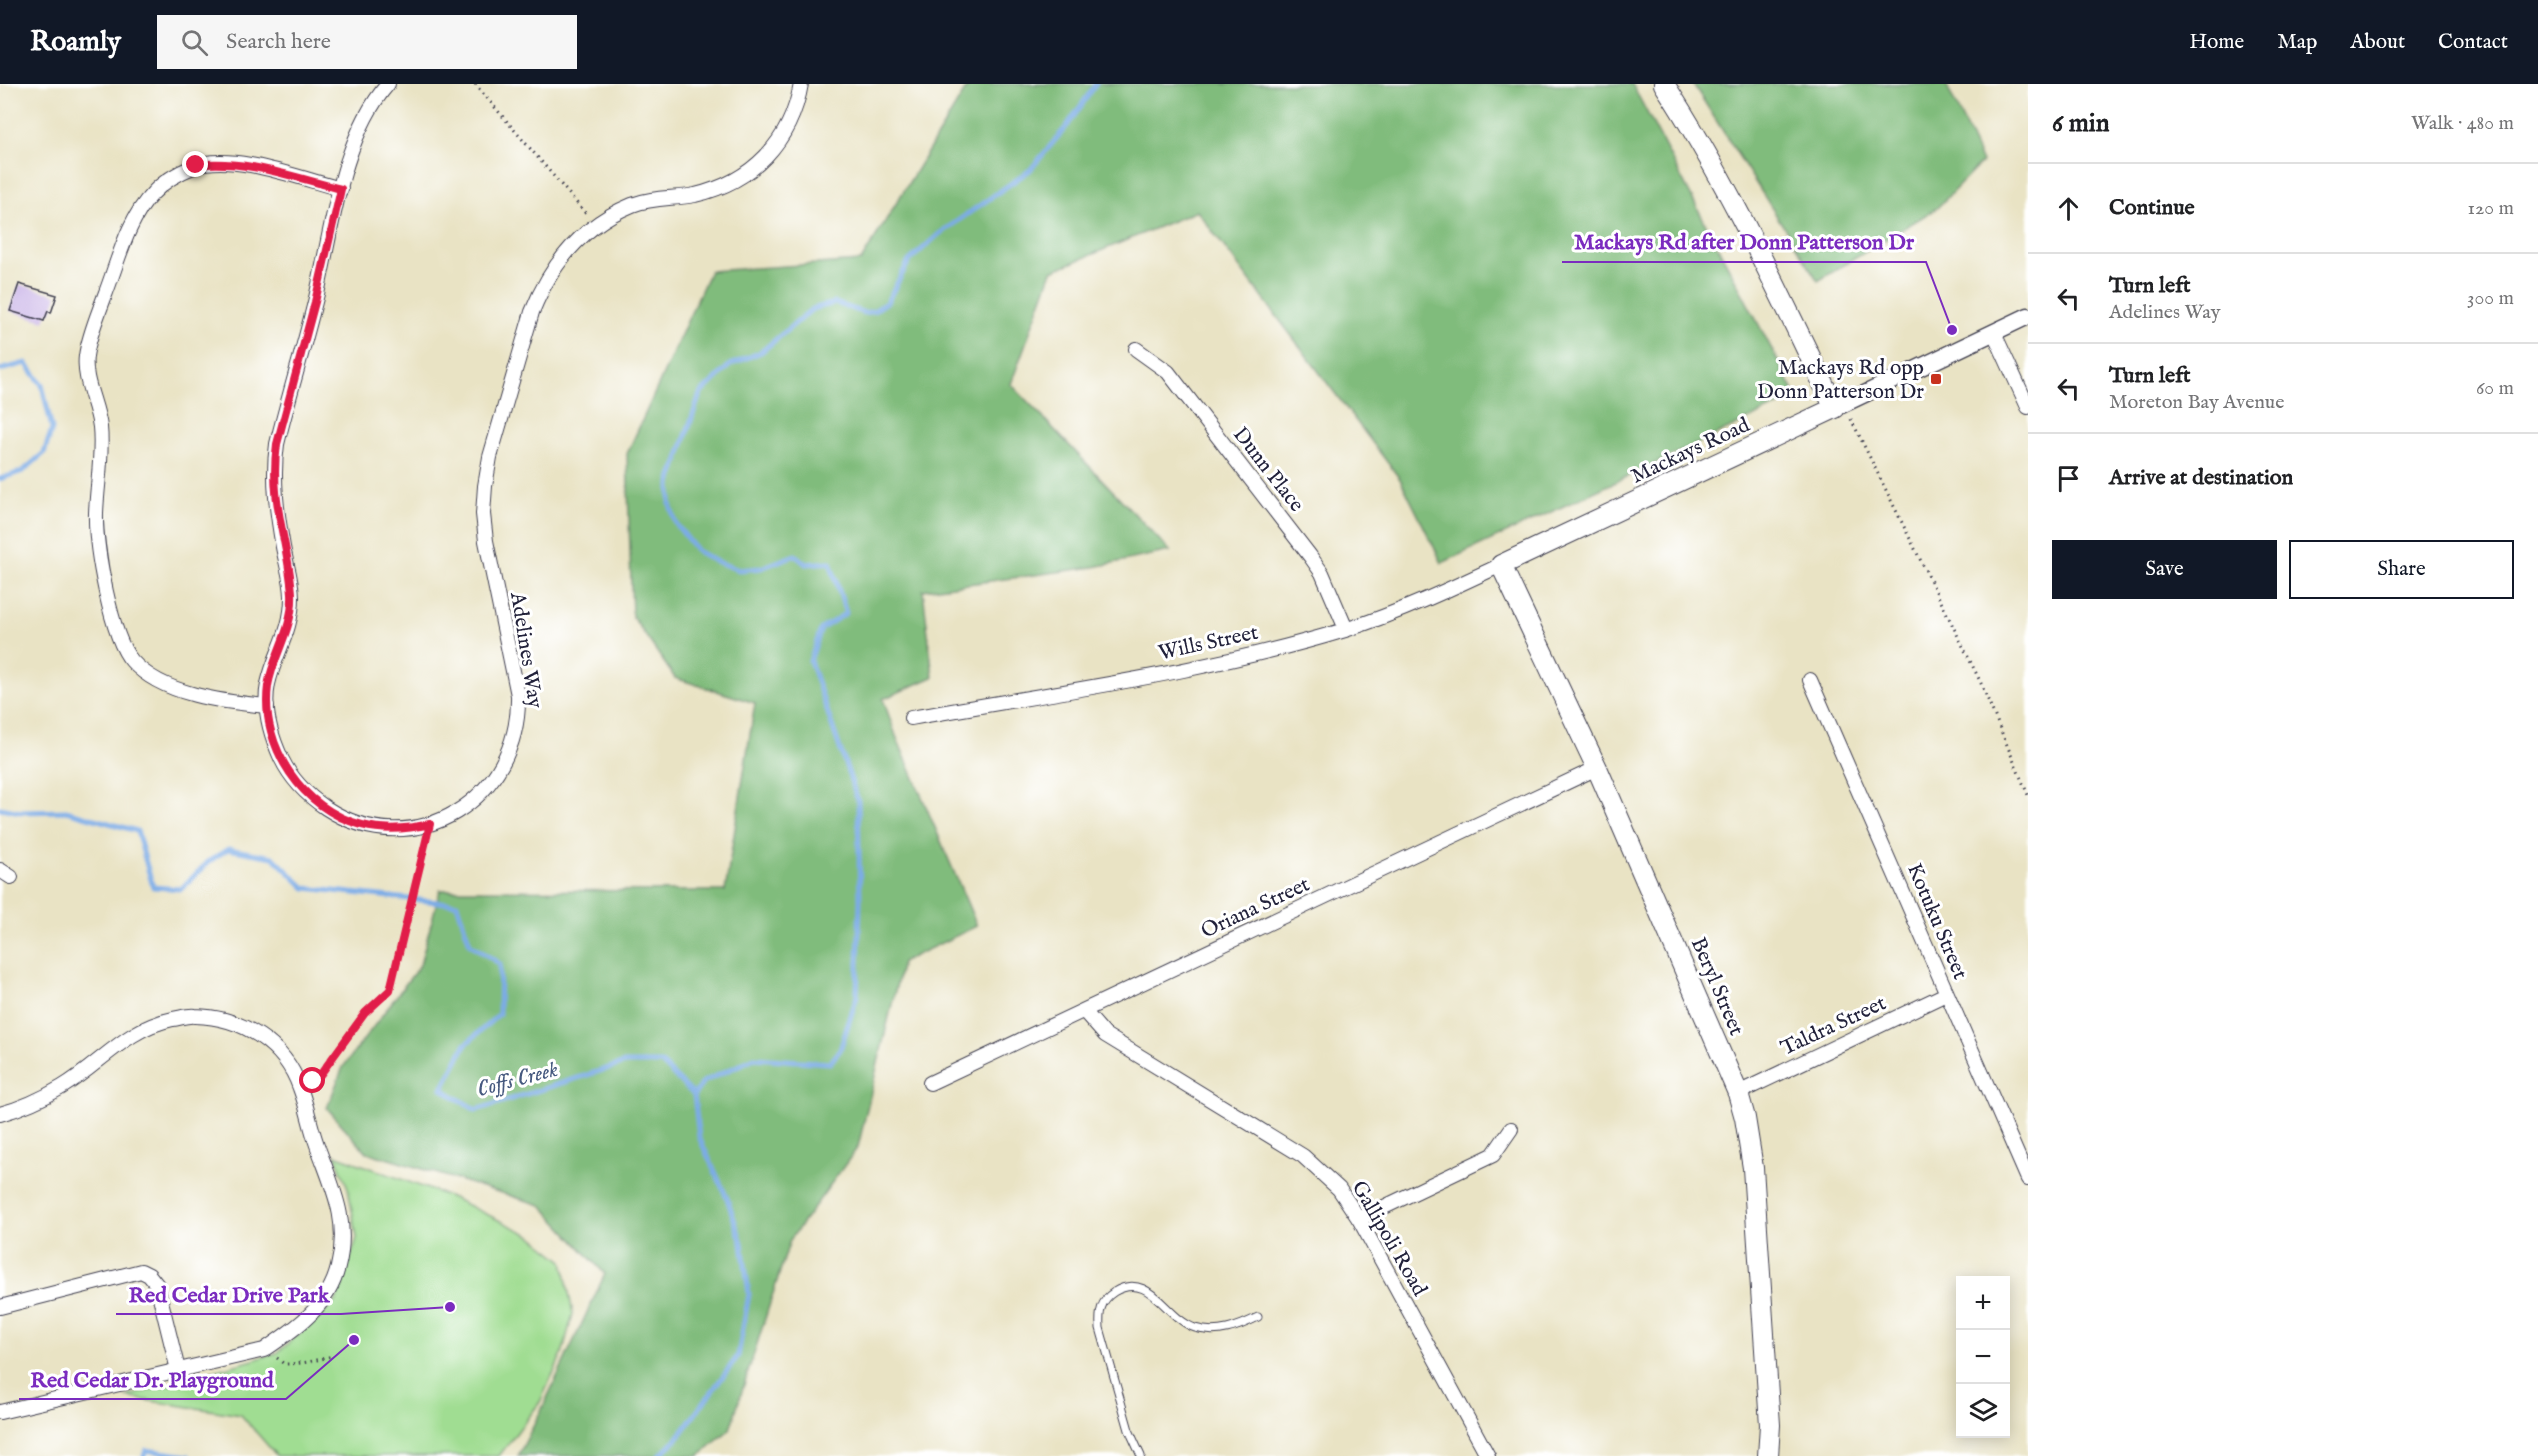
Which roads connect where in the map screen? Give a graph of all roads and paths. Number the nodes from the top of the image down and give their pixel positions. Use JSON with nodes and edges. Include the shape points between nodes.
{"nodes":[{"id":1,"x":388,"y":84,"type":"edge"},
{"id":2,"x":475,"y":84,"type":"edge"},
{"id":3,"x":801,"y":84,"type":"edge"},
{"id":4,"x":1664,"y":84,"type":"edge"},
{"id":5,"x":341,"y":189,"type":"junction"},
{"id":6,"x":595,"y":226,"type":"junction"},
{"id":7,"x":2028,"y":316,"type":"edge"},
{"id":8,"x":1994,"y":333,"type":"junction"},
{"id":9,"x":1137,"y":349,"type":"dead end"},
{"id":10,"x":1839,"y":406,"type":"junction"},
{"id":11,"x":2028,"y":407,"type":"edge"},
{"id":12,"x":1501,"y":565,"type":"junction"},
{"id":13,"x":1346,"y":629,"type":"junction"},
{"id":14,"x":1810,"y":680,"type":"dead end"},
{"id":15,"x":267,"y":706,"type":"junction"},
{"id":16,"x":911,"y":718,"type":"dead end"},
{"id":17,"x":1597,"y":768,"type":"junction"},
{"id":18,"x":2028,"y":795,"type":"edge"},
{"id":19,"x":430,"y":824,"type":"junction"},
{"id":20,"x":1946,"y":994,"type":"junction"},
{"id":21,"x":1084,"y":1011,"type":"junction"},
{"id":22,"x":930,"y":1083,"type":"dead end"},
{"id":23,"x":300,"y":1086,"type":"junction"},
{"id":24,"x":1738,"y":1093,"type":"junction"},
{"id":25,"x":0,"y":1114,"type":"edge"},
{"id":26,"x":1511,"y":1129,"type":"dead end"},
{"id":27,"x":2028,"y":1179,"type":"edge"},
{"id":28,"x":1359,"y":1219,"type":"junction"},
{"id":29,"x":0,"y":1307,"type":"edge"},
{"id":30,"x":1258,"y":1317,"type":"dead end"},
{"id":31,"x":270,"y":1346,"type":"junction"},
{"id":32,"x":332,"y":1356,"type":"dead end"},
{"id":33,"x":178,"y":1370,"type":"junction"},
{"id":34,"x":0,"y":1412,"type":"edge"},
{"id":35,"x":1141,"y":1456,"type":"edge"},
{"id":36,"x":1488,"y":1456,"type":"edge"},
{"id":37,"x":1768,"y":1456,"type":"edge"}],
"edges":[{"from":1,"to":5,"type":"street","name":"Adelines Way","via":[[372,105],[352,146]]},
{"from":2,"to":6,"type":"path"},
{"from":3,"to":6,"type":"street","name":"Adelines Way","via":[[786,129],[755,168],[714,190],[632,205]]},
{"from":4,"to":10,"type":"main road","via":[[1732,198]]},
{"from":5,"to":15,"type":"street","name":"Adelines Way","via":[[277,444],[274,466],[280,532],[292,594],[285,639],[268,683]]},
{"from":5,"to":15,"type":"street","via":[[241,163],[196,165],[174,176],[153,192],[138,214],[93,329],[86,358],[100,428],[97,538],[120,645],[146,675],[165,684],[205,698]]},
{"from":6,"to":19,"type":"street","name":"Adelines Way","via":[[564,254],[540,291],[493,446],[485,486],[486,541],[518,695],[513,741],[494,779],[479,795]]},
{"from":7,"to":8,"type":"street","name":"Mackays Road"},
{"from":8,"to":10,"type":"street","name":"Mackays Road"},
{"from":8,"to":11,"type":"street"},
{"from":9,"to":13,"type":"street","name":"Dunn Place","via":[[1168,372],[1310,556],[1322,573]]},
{"from":10,"to":12,"type":"main road","name":"Mackays Road"},
{"from":10,"to":18,"type":"path","via":[[1980,681]]},
{"from":12,"to":13,"type":"street","name":"Wills Street"},
{"from":12,"to":17,"type":"main road","name":"Beryl Street"},
{"from":13,"to":16,"type":"street","name":"Wills Street","via":[[1228,660]]},
{"from":14,"to":20,"type":"street","name":"Kotuku Street"},
{"from":15,"to":19,"type":"street","name":"Adelines Way","via":[[282,760],[297,783],[317,802],[341,818],[363,825],[409,828]]},
{"from":17,"to":21,"type":"street","name":"Oriana Street"},
{"from":17,"to":24,"type":"main road","name":"Beryl Street"},
{"from":19,"to":23,"type":"path","via":[[390,990],[365,1013],[320,1075]]},
{"from":20,"to":24,"type":"street","name":"Taldra Street"},
{"from":20,"to":27,"type":"street","name":"Kotuku Street"},
{"from":21,"to":22,"type":"street","name":"Oriana Street"},
{"from":21,"to":28,"type":"street","name":"Gallipoli Road","via":[[1105,1035],[1302,1156],[1339,1189]]},
{"from":23,"to":25,"type":"street","via":[[285,1058],[251,1028],[194,1015],[152,1024],[64,1086],[27,1107]]},
{"from":23,"to":31,"type":"street","via":[[316,1144],[336,1192],[342,1229],[338,1268],[317,1309]]},
{"from":24,"to":37,"type":"main road","name":"Beryl Street","via":[[1749,1141],[1756,1207],[1770,1425]]},
{"from":26,"to":28,"type":"street","via":[[1493,1155]]},
{"from":28,"to":36,"type":"street","name":"Gallipoli Road"},
{"from":29,"to":33,"type":"street","via":[[141,1271],[157,1285]]},
{"from":30,"to":35,"type":"lane","via":[[1226,1330],[1194,1328],[1171,1314],[1152,1292],[1134,1286],[1124,1287],[1103,1302],[1100,1328],[1129,1430]]},
{"from":31,"to":32,"type":"path","via":[[284,1364]]},
{"from":31,"to":33,"type":"street"},
{"from":33,"to":34,"type":"street"}]}
